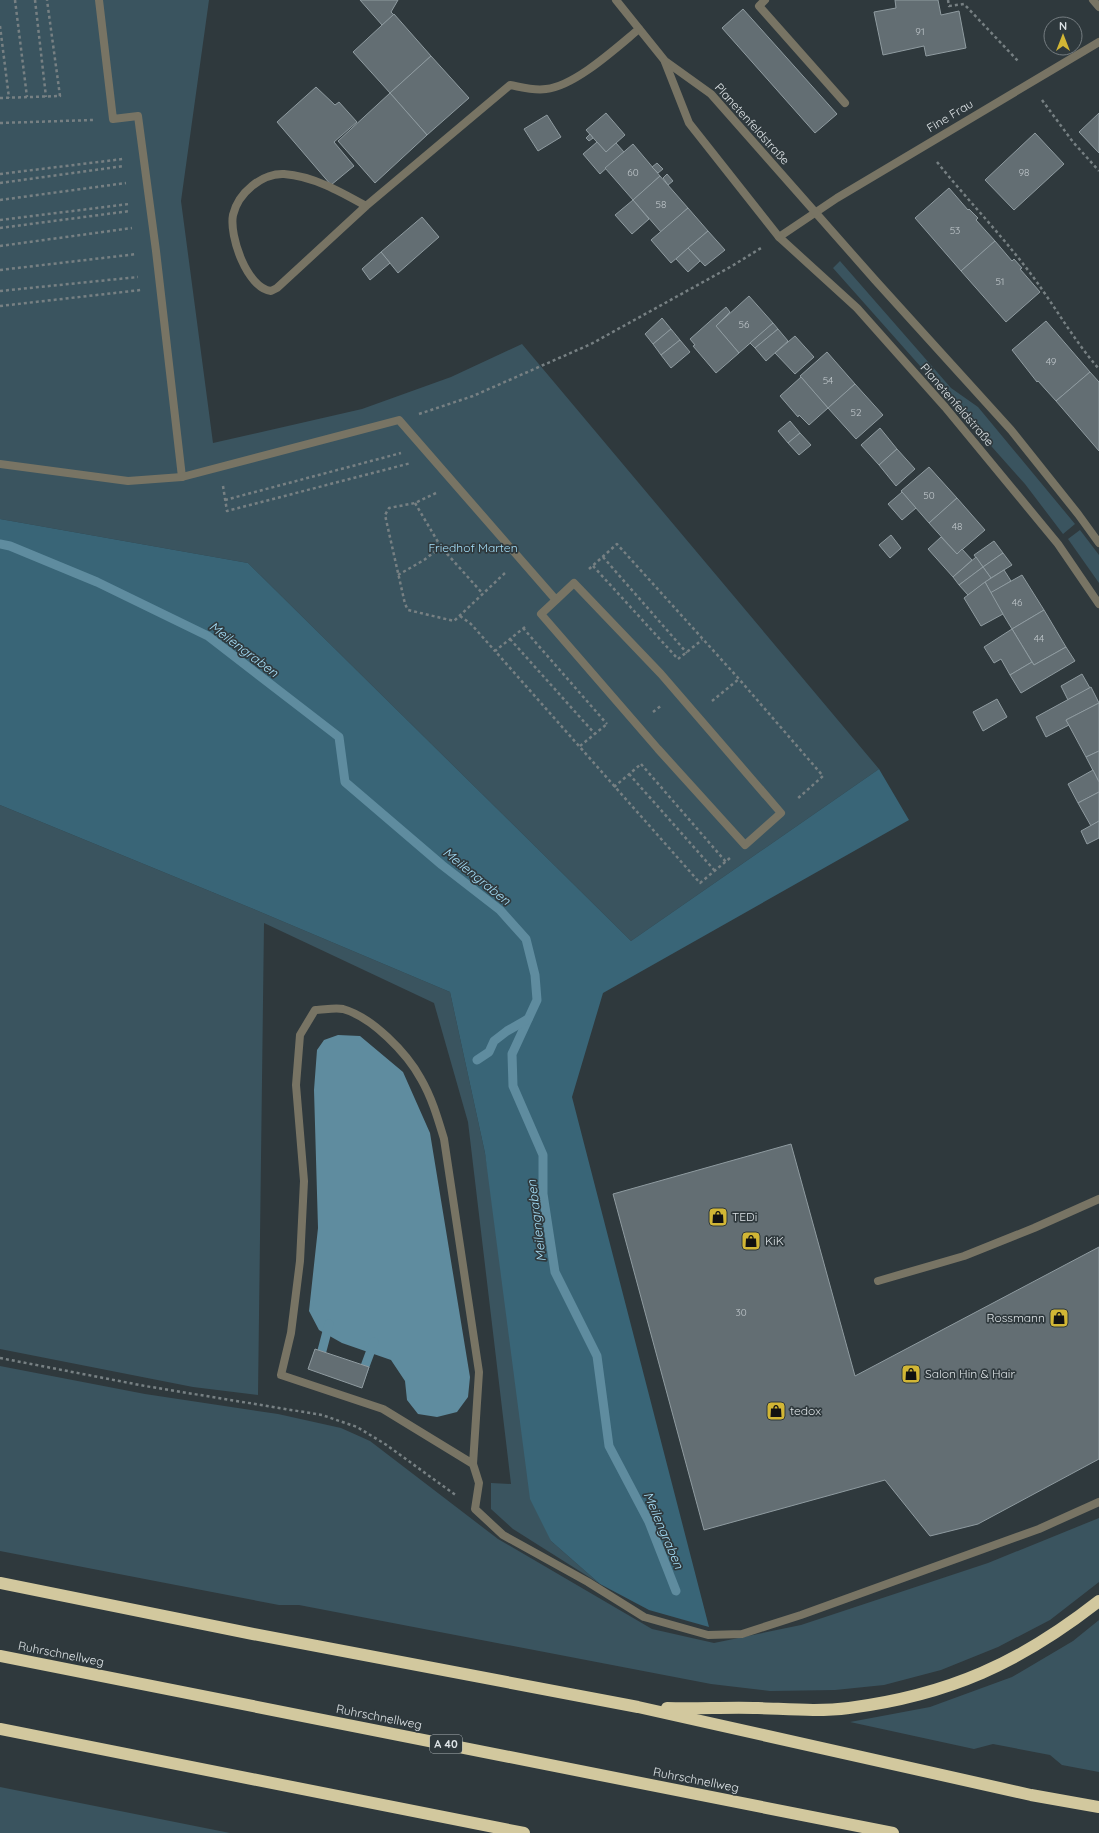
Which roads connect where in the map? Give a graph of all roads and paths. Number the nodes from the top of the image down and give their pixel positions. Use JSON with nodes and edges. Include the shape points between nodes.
{"nodes":[{"id":1,"x":15,"y":0,"type":"edge"},
{"id":2,"x":35,"y":0,"type":"edge"},
{"id":3,"x":47,"y":0,"type":"edge"},
{"id":4,"x":99,"y":0,"type":"edge"},
{"id":5,"x":616,"y":0,"type":"edge"},
{"id":6,"x":765,"y":0,"type":"edge"},
{"id":7,"x":948,"y":0,"type":"edge"},
{"id":8,"x":1093,"y":0,"type":"edge"},
{"id":9,"x":1099,"y":6,"type":"edge"},
{"id":10,"x":0,"y":26,"type":"edge"},
{"id":11,"x":639,"y":29,"type":"junction"},
{"id":12,"x":1099,"y":42,"type":"edge"},
{"id":13,"x":665,"y":61,"type":"junction"},
{"id":14,"x":1018,"y":61,"type":"dead end"},
{"id":15,"x":1030,"y":83,"type":"junction"},
{"id":16,"x":46,"y":96,"type":"junction"},
{"id":17,"x":27,"y":97,"type":"junction"},
{"id":18,"x":0,"y":98,"type":"edge"},
{"id":19,"x":9,"y":98,"type":"junction"},
{"id":20,"x":845,"y":103,"type":"dead end"},
{"id":21,"x":113,"y":119,"type":"junction"},
{"id":22,"x":0,"y":123,"type":"edge"},
{"id":23,"x":924,"y":146,"type":"junction"},
{"id":24,"x":144,"y":160,"type":"junction"},
{"id":25,"x":1099,"y":171,"type":"edge"},
{"id":26,"x":0,"y":174,"type":"edge"},
{"id":27,"x":147,"y":181,"type":"junction"},
{"id":28,"x":0,"y":183,"type":"edge"},
{"id":29,"x":0,"y":200,"type":"edge"},
{"id":30,"x":150,"y":205,"type":"junction"},
{"id":31,"x":366,"y":206,"type":"junction"},
{"id":32,"x":814,"y":212,"type":"junction"},
{"id":33,"x":0,"y":220,"type":"edge"},
{"id":34,"x":152,"y":226,"type":"junction"},
{"id":35,"x":0,"y":228,"type":"edge"},
{"id":36,"x":779,"y":238,"type":"junction"},
{"id":37,"x":0,"y":246,"type":"edge"},
{"id":38,"x":156,"y":251,"type":"junction"},
{"id":39,"x":0,"y":270,"type":"edge"},
{"id":40,"x":159,"y":275,"type":"junction"},
{"id":41,"x":160,"y":288,"type":"junction"},
{"id":42,"x":0,"y":291,"type":"edge"},
{"id":43,"x":0,"y":306,"type":"edge"},
{"id":44,"x":1099,"y":369,"type":"edge"},
{"id":45,"x":399,"y":420,"type":"junction"},
{"id":46,"x":423,"y":448,"type":"junction"},
{"id":47,"x":432,"y":458,"type":"junction"},
{"id":48,"x":0,"y":464,"type":"edge"},
{"id":49,"x":182,"y":476,"type":"junction"},
{"id":50,"x":454,"y":483,"type":"junction"},
{"id":51,"x":225,"y":500,"type":"dead end"},
{"id":52,"x":415,"y":503,"type":"junction"},
{"id":53,"x":227,"y":511,"type":"dead end"},
{"id":54,"x":1099,"y":543,"type":"edge"},
{"id":55,"x":441,"y":547,"type":"junction"},
{"id":56,"x":603,"y":556,"type":"junction"},
{"id":57,"x":521,"y":559,"type":"junction"},
{"id":58,"x":593,"y":566,"type":"junction"},
{"id":59,"x":398,"y":575,"type":"junction"},
{"id":60,"x":574,"y":583,"type":"junction"},
{"id":61,"x":484,"y":594,"type":"junction"},
{"id":62,"x":556,"y":600,"type":"junction"},
{"id":63,"x":1099,"y":604,"type":"edge"},
{"id":64,"x":541,"y":614,"type":"junction"},
{"id":65,"x":460,"y":616,"type":"junction"},
{"id":66,"x":523,"y":628,"type":"junction"},
{"id":67,"x":510,"y":639,"type":"junction"},
{"id":68,"x":702,"y":640,"type":"junction"},
{"id":69,"x":495,"y":650,"type":"junction"},
{"id":70,"x":687,"y":653,"type":"junction"},
{"id":71,"x":678,"y":659,"type":"junction"},
{"id":72,"x":661,"y":674,"type":"junction"},
{"id":73,"x":739,"y":679,"type":"junction"},
{"id":74,"x":677,"y":693,"type":"junction"},
{"id":75,"x":624,"y":710,"type":"junction"},
{"id":76,"x":696,"y":714,"type":"junction"},
{"id":77,"x":607,"y":724,"type":"junction"},
{"id":78,"x":638,"y":725,"type":"junction"},
{"id":79,"x":595,"y":734,"type":"junction"},
{"id":80,"x":580,"y":746,"type":"junction"},
{"id":81,"x":658,"y":749,"type":"junction"},
{"id":82,"x":641,"y":764,"type":"junction"},
{"id":83,"x":629,"y":774,"type":"junction"},
{"id":84,"x":614,"y":787,"type":"junction"},
{"id":85,"x":781,"y":813,"type":"junction"},
{"id":86,"x":746,"y":845,"type":"junction"},
{"id":87,"x":726,"y":862,"type":"junction"},
{"id":88,"x":715,"y":871,"type":"junction"},
{"id":89,"x":1099,"y":1198,"type":"edge"},
{"id":90,"x":878,"y":1281,"type":"dead end"},
{"id":91,"x":0,"y":1358,"type":"edge"},
{"id":92,"x":473,"y":1464,"type":"junction"},
{"id":93,"x":1099,"y":1502,"type":"edge"},
{"id":94,"x":475,"y":1509,"type":"junction"},
{"id":95,"x":0,"y":1583,"type":"edge"},
{"id":96,"x":1099,"y":1601,"type":"edge"},
{"id":97,"x":0,"y":1656,"type":"edge"},
{"id":98,"x":638,"y":1707,"type":"junction"},
{"id":99,"x":0,"y":1729,"type":"edge"},
{"id":100,"x":1099,"y":1807,"type":"edge"},
{"id":101,"x":524,"y":1833,"type":"edge"},
{"id":102,"x":893,"y":1833,"type":"edge"}],
"edges":[{"from":1,"to":17,"type":"path"},
{"from":2,"to":16,"type":"path"},
{"from":3,"to":16,"type":"path","via":[[60,96]]},
{"from":4,"to":21,"type":"street"},
{"from":5,"to":11,"type":"street","name":"Planetenfeldstraße"},
{"from":6,"to":20,"type":"street","via":[[759,6]]},
{"from":7,"to":14,"type":"path","via":[[950,6],[964,4]]},
{"from":8,"to":9,"type":"street"},
{"from":10,"to":19,"type":"path"},
{"from":11,"to":13,"type":"street","name":"Planetenfeldstraße"},
{"from":11,"to":31,"type":"street","via":[[565,84],[547,89],[527,89],[510,85]]},
{"from":12,"to":15,"type":"street","name":"Fine Frau"},
{"from":13,"to":32,"type":"street","name":"Planetenfeldstraße","via":[[711,94]]},
{"from":13,"to":36,"type":"street","name":"Planetenfeldstraße","via":[[689,123]]},
{"from":15,"to":23,"type":"street","name":"Fine Frau"},
{"from":15,"to":25,"type":"path","via":[[1073,142]]},
{"from":16,"to":17,"type":"path"},
{"from":17,"to":19,"type":"path"},
{"from":18,"to":19,"type":"path"},
{"from":21,"to":22,"type":"path"},
{"from":21,"to":24,"type":"street","via":[[138,116]]},
{"from":23,"to":32,"type":"street","name":"Fine Frau"},
{"from":23,"to":44,"type":"path","via":[[1024,264],[1082,349]]},
{"from":24,"to":26,"type":"path"},
{"from":24,"to":27,"type":"street"},
{"from":24,"to":28,"type":"path"},
{"from":27,"to":29,"type":"path"},
{"from":27,"to":30,"type":"street"},
{"from":30,"to":33,"type":"path"},
{"from":30,"to":34,"type":"street"},
{"from":30,"to":35,"type":"path"},
{"from":31,"to":31,"type":"street","via":[[271,291],[260,288],[249,274],[232,233],[233,214],[240,200],[249,188],[260,180],[272,176],[283,174],[308,179],[335,188]]},
{"from":32,"to":36,"type":"street"},
{"from":32,"to":54,"type":"street","name":"Planetenfeldstraße","via":[[1011,430]]},
{"from":34,"to":37,"type":"path"},
{"from":34,"to":38,"type":"street"},
{"from":36,"to":45,"type":"path","via":[[591,344],[473,396]]},
{"from":36,"to":63,"type":"street","name":"Planetenfeldstraße","via":[[857,308],[945,407],[1058,544]]},
{"from":38,"to":39,"type":"path"},
{"from":38,"to":40,"type":"street"},
{"from":40,"to":41,"type":"street"},
{"from":40,"to":42,"type":"path"},
{"from":41,"to":43,"type":"path"},
{"from":41,"to":49,"type":"street"},
{"from":45,"to":46,"type":"street"},
{"from":45,"to":49,"type":"street"},
{"from":46,"to":47,"type":"street"},
{"from":46,"to":51,"type":"path"},
{"from":47,"to":50,"type":"street"},
{"from":47,"to":53,"type":"path"},
{"from":48,"to":49,"type":"street","via":[[128,481]]},
{"from":50,"to":52,"type":"path"},
{"from":50,"to":57,"type":"street"},
{"from":52,"to":55,"type":"path"},
{"from":52,"to":59,"type":"path","via":[[389,508],[385,515]]},
{"from":55,"to":59,"type":"path"},
{"from":55,"to":61,"type":"path"},
{"from":56,"to":58,"type":"path"},
{"from":56,"to":68,"type":"path","via":[[617,544]]},
{"from":56,"to":70,"type":"path"},
{"from":57,"to":61,"type":"path"},
{"from":57,"to":62,"type":"street"},
{"from":58,"to":60,"type":"path"},
{"from":58,"to":71,"type":"path"},
{"from":59,"to":65,"type":"path","via":[[408,610],[454,621]]},
{"from":60,"to":62,"type":"street"},
{"from":60,"to":72,"type":"street"},
{"from":61,"to":65,"type":"path"},
{"from":62,"to":64,"type":"street"},
{"from":64,"to":66,"type":"path"},
{"from":64,"to":75,"type":"street"},
{"from":65,"to":69,"type":"path"},
{"from":66,"to":67,"type":"path"},
{"from":66,"to":77,"type":"path"},
{"from":67,"to":69,"type":"path"},
{"from":67,"to":79,"type":"path"},
{"from":68,"to":70,"type":"path"},
{"from":68,"to":73,"type":"path"},
{"from":69,"to":80,"type":"path"},
{"from":70,"to":71,"type":"path"},
{"from":71,"to":72,"type":"path"},
{"from":72,"to":74,"type":"street"},
{"from":73,"to":76,"type":"path"},
{"from":73,"to":85,"type":"path","via":[[824,776]]},
{"from":74,"to":76,"type":"street"},
{"from":74,"to":78,"type":"path"},
{"from":75,"to":77,"type":"path"},
{"from":75,"to":78,"type":"street"},
{"from":76,"to":85,"type":"street"},
{"from":77,"to":79,"type":"path"},
{"from":78,"to":81,"type":"street"},
{"from":79,"to":80,"type":"path"},
{"from":80,"to":84,"type":"path"},
{"from":81,"to":82,"type":"path"},
{"from":81,"to":86,"type":"street"},
{"from":82,"to":83,"type":"path"},
{"from":82,"to":87,"type":"path"},
{"from":83,"to":84,"type":"path"},
{"from":83,"to":88,"type":"path"},
{"from":84,"to":88,"type":"path","via":[[700,883]]},
{"from":85,"to":86,"type":"street"},
{"from":86,"to":87,"type":"path"},
{"from":87,"to":88,"type":"path"},
{"from":89,"to":90,"type":"street","via":[[964,1256]]},
{"from":91,"to":94,"type":"path","via":[[145,1386],[322,1415],[356,1427],[385,1444]]},
{"from":92,"to":92,"type":"street","via":[[479,1372],[444,1139],[435,1108],[421,1078],[397,1047],[371,1022],[342,1009],[315,1010],[300,1035],[296,1085],[304,1181],[300,1261],[291,1332],[281,1375],[383,1410]]},
{"from":92,"to":94,"type":"street","via":[[479,1483]]},
{"from":93,"to":94,"type":"street","via":[[1039,1529],[801,1615],[742,1634],[708,1635],[644,1616],[503,1535]]},
{"from":95,"to":98,"type":"highway"},
{"from":96,"to":98,"type":"highway","via":[[1067,1626],[995,1668],[942,1689],[895,1700],[848,1708],[815,1710]]},
{"from":97,"to":102,"type":"highway","name":"Ruhrschnellweg","number":"A 40"},
{"from":98,"to":100,"type":"highway","via":[[1031,1795]]},
{"from":99,"to":101,"type":"highway"}]}
